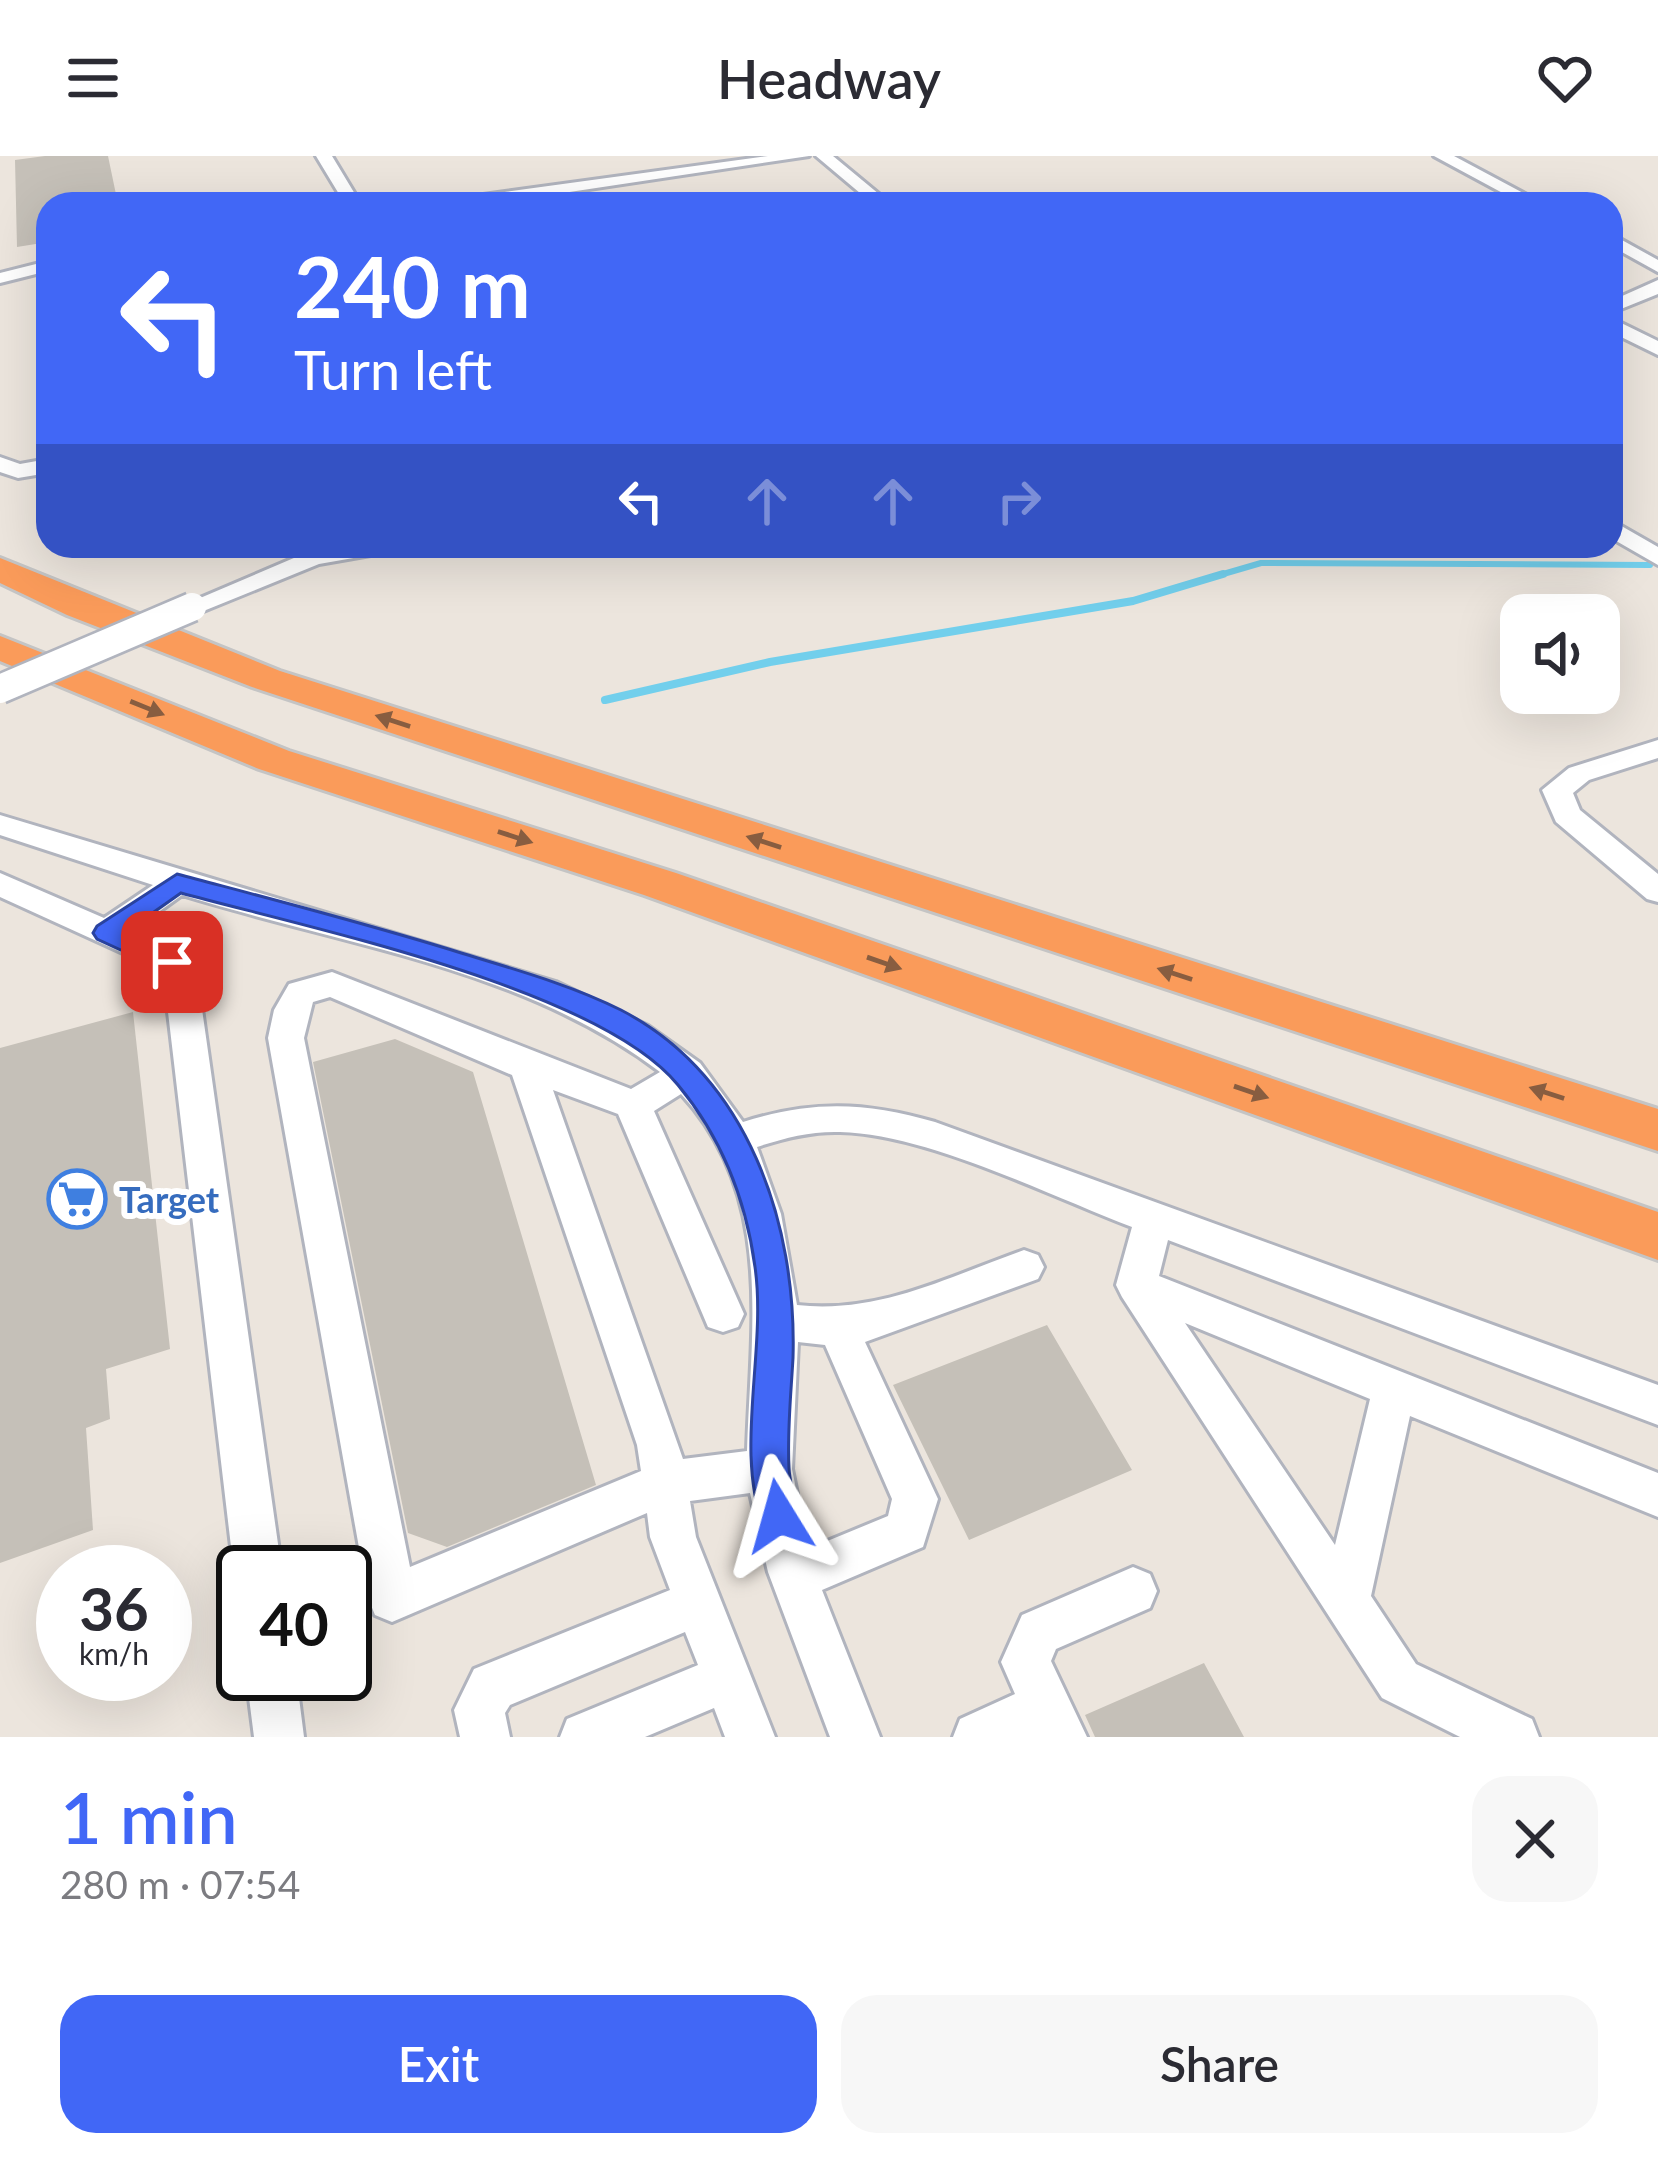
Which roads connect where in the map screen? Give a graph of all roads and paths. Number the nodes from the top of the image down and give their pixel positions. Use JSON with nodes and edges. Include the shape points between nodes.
{"nodes":[{"id":1,"x":324,"y":156,"type":"edge"},
{"id":2,"x":677,"y":156,"type":"edge"},
{"id":3,"x":802,"y":156,"type":"edge"},
{"id":4,"x":824,"y":156,"type":"edge"},
{"id":5,"x":1442,"y":156,"type":"edge"},
{"id":6,"x":1467,"y":156,"type":"edge"},
{"id":7,"x":742,"y":160,"type":"edge"},
{"id":8,"x":587,"y":186,"type":"junction"},
{"id":9,"x":346,"y":192,"type":"edge"},
{"id":10,"x":562,"y":192,"type":"edge"},
{"id":11,"x":596,"y":192,"type":"edge"},
{"id":12,"x":868,"y":192,"type":"edge"},
{"id":13,"x":1520,"y":192,"type":"edge"},
{"id":14,"x":1526,"y":192,"type":"edge"},
{"id":15,"x":1623,"y":234,"type":"edge"},
{"id":16,"x":1623,"y":246,"type":"edge"},
{"id":17,"x":1658,"y":250,"type":"edge"},
{"id":18,"x":1658,"y":267,"type":"edge"},
{"id":19,"x":36,"y":269,"type":"edge"},
{"id":20,"x":0,"y":278,"type":"edge"},
{"id":21,"x":1658,"y":283,"type":"edge"},
{"id":22,"x":1623,"y":303,"type":"edge"},
{"id":23,"x":1658,"y":310,"type":"edge"},
{"id":24,"x":1623,"y":319,"type":"edge"},
{"id":25,"x":1623,"y":329,"type":"edge"},
{"id":26,"x":1658,"y":349,"type":"edge"},
{"id":27,"x":1623,"y":535,"type":"edge"},
{"id":28,"x":318,"y":558,"type":"edge"},
{"id":29,"x":329,"y":558,"type":"edge"},
{"id":30,"x":1658,"y":558,"type":"edge"},
{"id":31,"x":307,"y":563,"type":"junction"},
{"id":32,"x":0,"y":569,"type":"edge"},
{"id":33,"x":0,"y":647,"type":"edge"},
{"id":34,"x":0,"y":689,"type":"edge"},
{"id":35,"x":1658,"y":749,"type":"edge"},
{"id":36,"x":0,"y":825,"type":"edge"},
{"id":37,"x":177,"y":883,"type":"junction"},
{"id":38,"x":0,"y":884,"type":"edge"},
{"id":39,"x":1658,"y":891,"type":"edge"},
{"id":40,"x":106,"y":933,"type":"junction"},
{"id":41,"x":372,"y":935,"type":"junction"},
{"id":42,"x":332,"y":984,"type":"junction"},
{"id":43,"x":527,"y":1066,"type":"junction"},
{"id":44,"x":687,"y":1073,"type":"junction"},
{"id":45,"x":635,"y":1105,"type":"junction"},
{"id":46,"x":1658,"y":1130,"type":"edge"},
{"id":47,"x":732,"y":1140,"type":"junction"},
{"id":48,"x":1154,"y":1217,"type":"junction"},
{"id":49,"x":1658,"y":1236,"type":"edge"},
{"id":50,"x":1024,"y":1267,"type":"dead end"},
{"id":51,"x":1136,"y":1285,"type":"junction"},
{"id":52,"x":723,"y":1314,"type":"dead end"},
{"id":53,"x":777,"y":1321,"type":"junction"},
{"id":54,"x":838,"y":1328,"type":"junction"},
{"id":55,"x":1394,"y":1390,"type":"junction"},
{"id":56,"x":1658,"y":1405,"type":"edge"},
{"id":57,"x":770,"y":1469,"type":"junction"},
{"id":58,"x":665,"y":1483,"type":"junction"},
{"id":59,"x":1658,"y":1495,"type":"edge"},
{"id":60,"x":254,"y":1545,"type":"edge"},
{"id":61,"x":795,"y":1578,"type":"junction"},
{"id":62,"x":1133,"y":1591,"type":"dead end"},
{"id":63,"x":1346,"y":1600,"type":"junction"},
{"id":64,"x":699,"y":1602,"type":"junction"},
{"id":65,"x":728,"y":1677,"type":"junction"},
{"id":66,"x":274,"y":1701,"type":"edge"},
{"id":67,"x":1054,"y":1721,"type":"edge"},
{"id":68,"x":279,"y":1737,"type":"edge"},
{"id":69,"x":485,"y":1737,"type":"edge"},
{"id":70,"x":585,"y":1737,"type":"edge"},
{"id":71,"x":750,"y":1737,"type":"edge"},
{"id":72,"x":855,"y":1737,"type":"edge"},
{"id":73,"x":978,"y":1737,"type":"edge"},
{"id":74,"x":1514,"y":1737,"type":"edge"}],
"edges":[{"from":1,"to":9,"type":"street"},
{"from":2,"to":8,"type":"street","via":[[565,171]]},
{"from":3,"to":7,"type":"street"},
{"from":4,"to":12,"type":"street"},
{"from":5,"to":13,"type":"street"},
{"from":6,"to":14,"type":"street"},
{"from":7,"to":8,"type":"street"},
{"from":8,"to":10,"type":"street"},
{"from":8,"to":11,"type":"street"},
{"from":15,"to":17,"type":"street"},
{"from":16,"to":18,"type":"street"},
{"from":19,"to":20,"type":"street"},
{"from":21,"to":22,"type":"street"},
{"from":23,"to":24,"type":"street"},
{"from":25,"to":26,"type":"street"},
{"from":27,"to":30,"type":"street"},
{"from":28,"to":31,"type":"street"},
{"from":29,"to":31,"type":"street"},
{"from":31,"to":34,"type":"street","bridge":true},
{"from":46,"to":32,"type":"highway","one_way":true,"via":[[266,679]]},
{"from":33,"to":49,"type":"highway","one_way":true,"via":[[274,760],[659,884]]},
{"from":35,"to":39,"type":"street","via":[[1580,774],[1557,790],[1567,815]]},
{"from":36,"to":37,"type":"street"},
{"from":37,"to":40,"type":"street"},
{"from":37,"to":41,"type":"street"},
{"from":38,"to":40,"type":"street"},
{"from":40,"to":60,"type":"street","via":[[172,962],[183,995]]},
{"from":41,"to":42,"type":"street"},
{"from":41,"to":44,"type":"street","via":[[559,994],[615,1020]]},
{"from":42,"to":43,"type":"street"},
{"from":42,"to":58,"type":"street","via":[[302,993],[286,1038],[392,1598]]},
{"from":43,"to":45,"type":"street"},
{"from":43,"to":58,"type":"street","via":[[659,1445]]},
{"from":44,"to":45,"type":"street"},
{"from":44,"to":47,"type":"street"},
{"from":45,"to":52,"type":"street"},
{"from":47,"to":48,"type":"street","via":[[816,1116],[864,1115]]},
{"from":47,"to":53,"type":"street","via":[[757,1195]]},
{"from":48,"to":51,"type":"street"},
{"from":48,"to":56,"type":"street"},
{"from":50,"to":54,"type":"street","via":[[885,1320]]},
{"from":51,"to":55,"type":"street"},
{"from":51,"to":63,"type":"street"},
{"from":53,"to":54,"type":"street"},
{"from":53,"to":57,"type":"street"},
{"from":54,"to":61,"type":"street","via":[[915,1499],[907,1531]]},
{"from":55,"to":59,"type":"street"},
{"from":55,"to":63,"type":"street"},
{"from":57,"to":58,"type":"street"},
{"from":57,"to":61,"type":"street"},
{"from":58,"to":64,"type":"street","via":[[673,1537]]},
{"from":61,"to":72,"type":"street"},
{"from":62,"to":67,"type":"street","via":[[1039,1632],[1026,1662]]},
{"from":63,"to":74,"type":"street","via":[[1399,1682]]},
{"from":64,"to":65,"type":"street"},
{"from":64,"to":69,"type":"street","via":[[492,1687],[479,1710]]},
{"from":65,"to":70,"type":"street"},
{"from":65,"to":71,"type":"street"},
{"from":66,"to":68,"type":"street"},
{"from":67,"to":73,"type":"street"}]}
